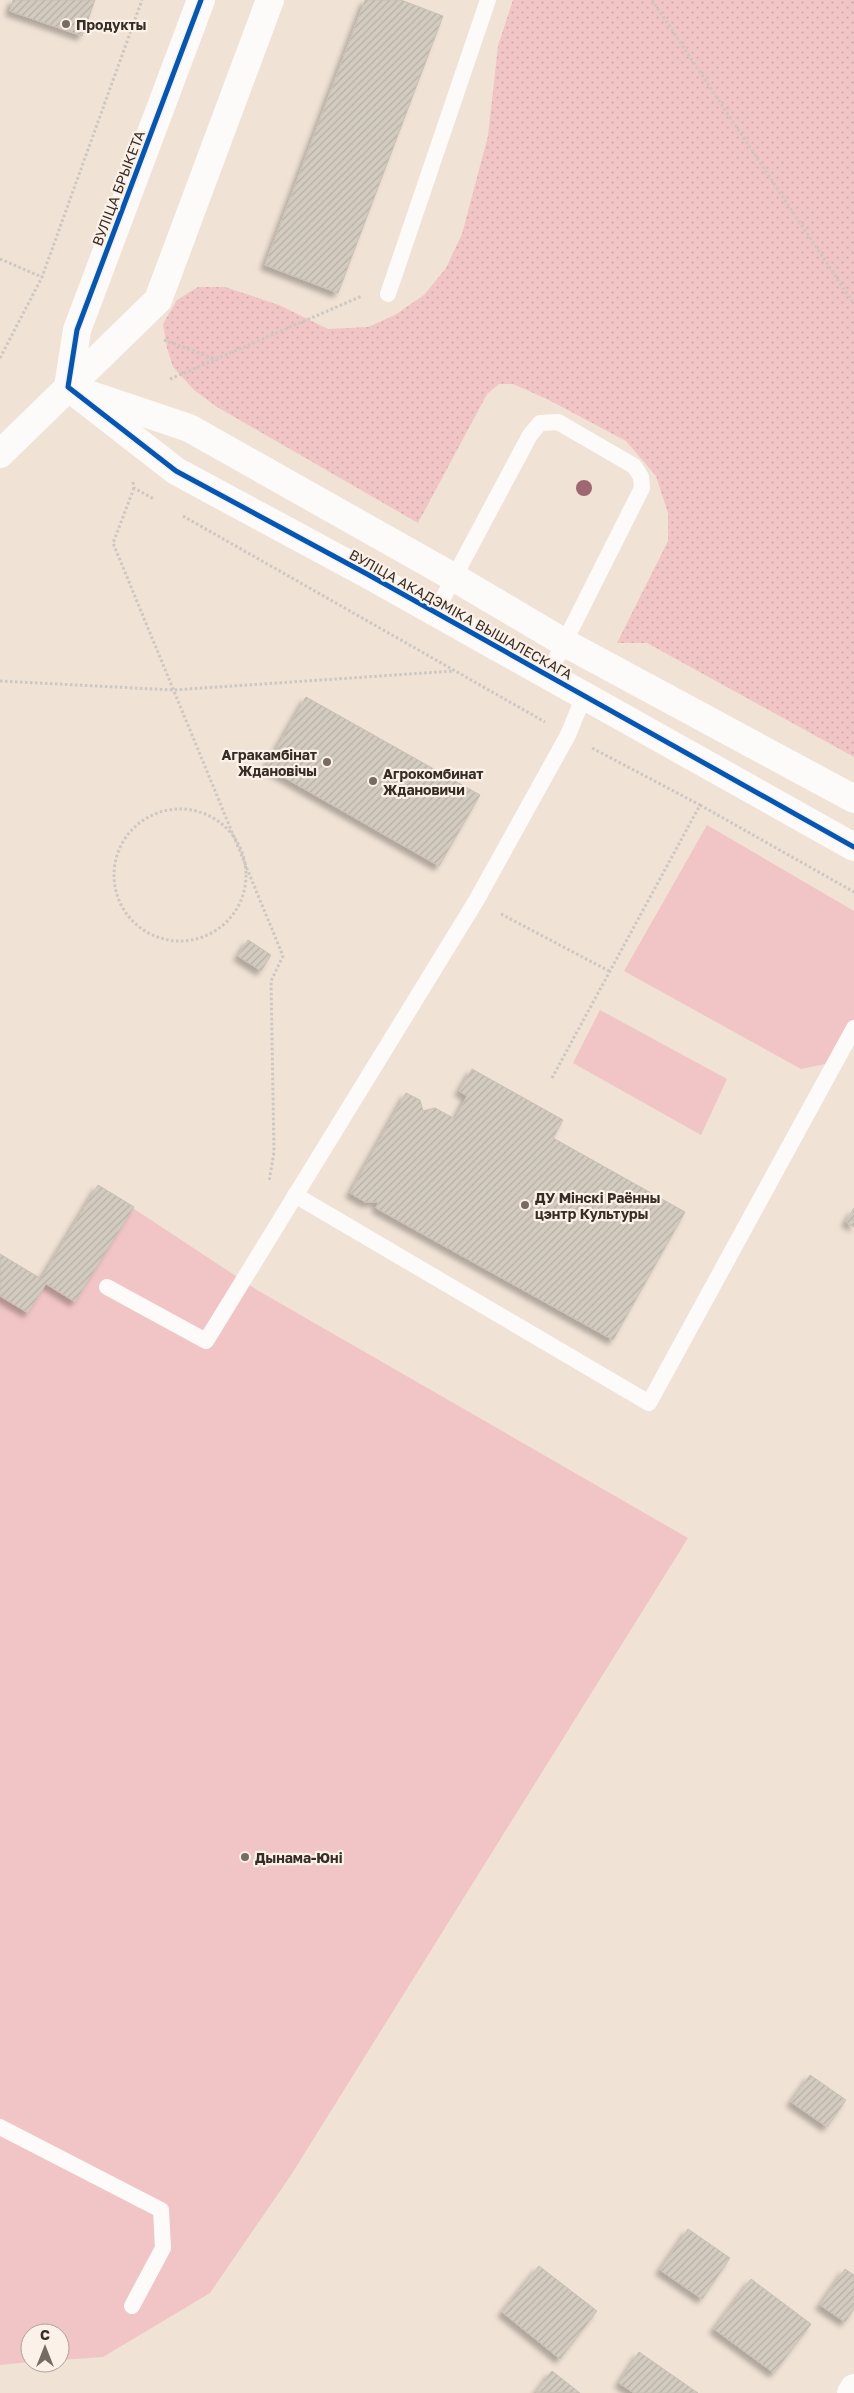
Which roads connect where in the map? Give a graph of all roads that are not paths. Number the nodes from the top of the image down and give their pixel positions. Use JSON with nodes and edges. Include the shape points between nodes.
{"nodes":[{"id":1,"x":201,"y":0,"type":"edge"},
{"id":2,"x":270,"y":0,"type":"edge"},
{"id":3,"x":488,"y":0,"type":"edge"},
{"id":4,"x":388,"y":294,"type":"dead end"},
{"id":5,"x":68,"y":387,"type":"junction"},
{"id":6,"x":0,"y":454,"type":"edge"},
{"id":7,"x":455,"y":578,"type":"junction"},
{"id":8,"x":435,"y":613,"type":"junction"},
{"id":9,"x":565,"y":643,"type":"junction"},
{"id":10,"x":548,"y":675,"type":"junction"},
{"id":11,"x":584,"y":696,"type":"junction"},
{"id":12,"x":854,"y":799,"type":"edge"},
{"id":13,"x":854,"y":847,"type":"edge"},
{"id":14,"x":854,"y":1028,"type":"edge"},
{"id":15,"x":295,"y":1195,"type":"junction"},
{"id":16,"x":107,"y":1287,"type":"dead end"},
{"id":17,"x":0,"y":2128,"type":"edge"},
{"id":18,"x":132,"y":2306,"type":"dead end"},
{"id":19,"x":854,"y":2388,"type":"edge"},
{"id":20,"x":851,"y":2393,"type":"edge"}],
"edges":[{"from":1,"to":5,"type":"street","name":"ВУЛІЦА БРЫКЕТА","via":[[77,330]]},
{"from":2,"to":5,"type":"street","via":[[158,300]]},
{"from":3,"to":4,"type":"lane"},
{"from":5,"to":6,"type":"street"},
{"from":5,"to":7,"type":"street","name":"ВУЛІЦА АКАДЭМІКА ВЫШАЛЕСКАГА","via":[[189,428]]},
{"from":5,"to":8,"type":"street","name":"ВУЛІЦА АКАДЭМІКА ВЫШАЛЕСКАГА","via":[[176,471]]},
{"from":7,"to":8,"type":"lane"},
{"from":7,"to":9,"type":"street","name":"ВУЛІЦА АКАДЭМІКА ВЫШАЛЕСКАГА"},
{"from":7,"to":9,"type":"lane","via":[[530,435],[540,423],[558,422],[634,466],[641,477],[638,500]]},
{"from":8,"to":10,"type":"street","name":"ВУЛІЦА АКАДЭМІКА ВЫШАЛЕСКАГА"},
{"from":9,"to":10,"type":"lane"},
{"from":9,"to":12,"type":"street","name":"ВУЛІЦА АКАДЭМІКА ВЫШАЛЕСКАГА"},
{"from":10,"to":11,"type":"street","name":"ВУЛІЦА АКАДЭМІКА ВЫШАЛЕСКАГА"},
{"from":11,"to":13,"type":"street","name":"ВУЛІЦА АКАДЭМІКА ВЫШАЛЕСКАГА"},
{"from":11,"to":15,"type":"lane","via":[[568,735],[476,901]]},
{"from":14,"to":15,"type":"lane","via":[[648,1403]]},
{"from":15,"to":16,"type":"lane","via":[[206,1341]]},
{"from":17,"to":18,"type":"lane","via":[[161,2210],[163,2248]]},
{"from":19,"to":20,"type":"street"}]}
